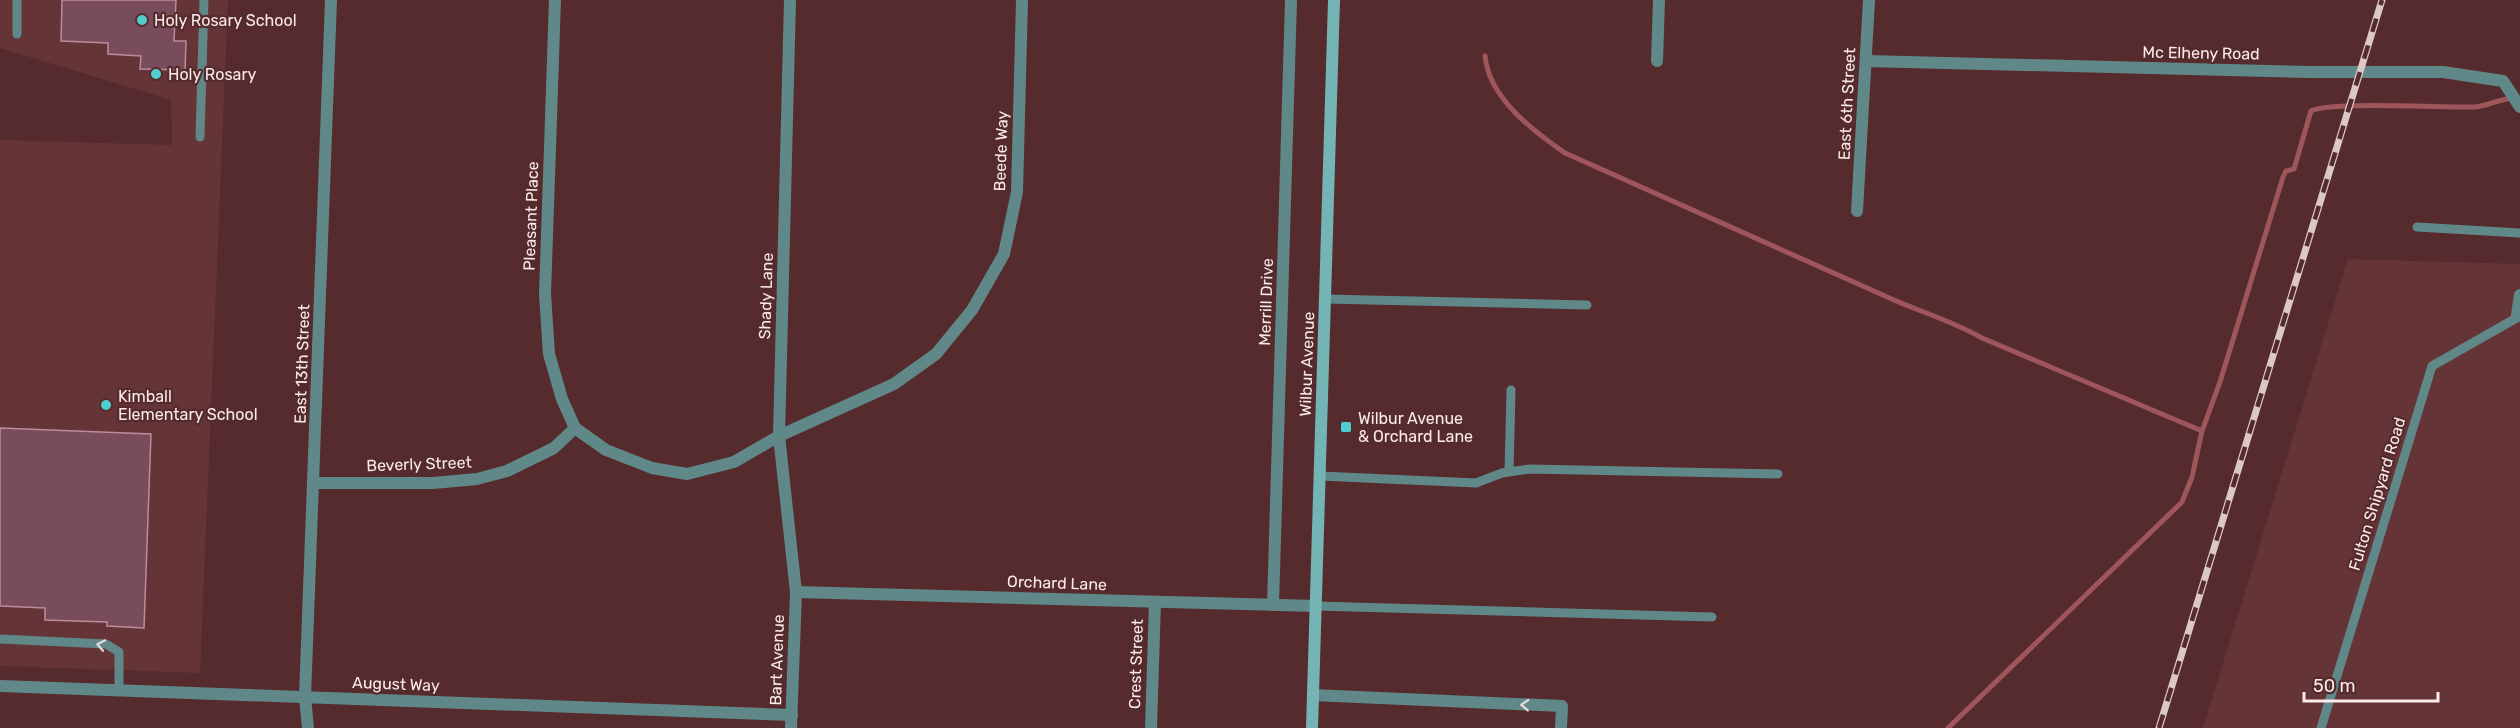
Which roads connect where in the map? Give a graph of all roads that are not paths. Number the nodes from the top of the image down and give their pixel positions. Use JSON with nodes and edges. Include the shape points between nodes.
{"nodes":[{"id":1,"x":17,"y":0,"type":"edge"},
{"id":2,"x":204,"y":0,"type":"edge"},
{"id":3,"x":331,"y":0,"type":"edge"},
{"id":4,"x":555,"y":0,"type":"edge"},
{"id":5,"x":790,"y":0,"type":"edge"},
{"id":6,"x":1022,"y":0,"type":"edge"},
{"id":7,"x":1291,"y":0,"type":"edge"},
{"id":8,"x":1334,"y":0,"type":"edge"},
{"id":9,"x":1659,"y":0,"type":"edge"},
{"id":10,"x":1869,"y":0,"type":"edge"},
{"id":11,"x":17,"y":34,"type":"dead end"},
{"id":12,"x":1657,"y":61,"type":"dead end"},
{"id":13,"x":1866,"y":61,"type":"junction"},
{"id":14,"x":2520,"y":107,"type":"edge"},
{"id":15,"x":200,"y":137,"type":"dead end"},
{"id":16,"x":1857,"y":211,"type":"dead end"},
{"id":17,"x":2417,"y":227,"type":"dead end"},
{"id":18,"x":2520,"y":233,"type":"edge"},
{"id":19,"x":2520,"y":295,"type":"edge"},
{"id":20,"x":1325,"y":298,"type":"junction"},
{"id":21,"x":1587,"y":305,"type":"dead end"},
{"id":22,"x":2518,"y":316,"type":"edge"},
{"id":23,"x":1511,"y":390,"type":"dead end"},
{"id":24,"x":575,"y":428,"type":"junction"},
{"id":25,"x":779,"y":436,"type":"junction"},
{"id":26,"x":1509,"y":472,"type":"junction"},
{"id":27,"x":1778,"y":474,"type":"dead end"},
{"id":28,"x":1320,"y":476,"type":"junction"},
{"id":29,"x":314,"y":483,"type":"junction"},
{"id":30,"x":796,"y":592,"type":"junction"},
{"id":31,"x":1155,"y":602,"type":"junction"},
{"id":32,"x":1273,"y":605,"type":"junction"},
{"id":33,"x":1316,"y":606,"type":"junction"},
{"id":34,"x":1712,"y":617,"type":"dead end"},
{"id":35,"x":0,"y":639,"type":"edge"},
{"id":36,"x":0,"y":686,"type":"edge"},
{"id":37,"x":119,"y":690,"type":"junction"},
{"id":38,"x":1313,"y":695,"type":"junction"},
{"id":39,"x":305,"y":697,"type":"junction"},
{"id":40,"x":791,"y":722,"type":"edge"},
{"id":41,"x":308,"y":728,"type":"edge"},
{"id":42,"x":1151,"y":728,"type":"edge"},
{"id":43,"x":1312,"y":728,"type":"edge"},
{"id":44,"x":1561,"y":728,"type":"edge"},
{"id":45,"x":2320,"y":728,"type":"edge"}],
"edges":[{"from":1,"to":11,"type":"lane"},
{"from":2,"to":15,"type":"lane"},
{"from":3,"to":29,"type":"street","name":"East 13th Street"},
{"from":4,"to":24,"type":"street","name":"Pleasant Place","via":[[545,294],[549,354]]},
{"from":5,"to":25,"type":"street","name":"Shady Lane"},
{"from":6,"to":25,"type":"street","name":"Beede Way","via":[[1017,192],[1004,254],[972,310],[936,354],[894,384]]},
{"from":7,"to":32,"type":"street","name":"Merrill Drive"},
{"from":8,"to":20,"type":"main road","name":"Wilbur Avenue"},
{"from":9,"to":12,"type":"street"},
{"from":10,"to":13,"type":"street","name":"East 6th Street"},
{"from":13,"to":14,"type":"street","name":"Mc Elheny Road","via":[[2443,72],[2503,81]]},
{"from":13,"to":16,"type":"street","name":"East 6th Street"},
{"from":17,"to":18,"type":"lane"},
{"from":19,"to":22,"type":"street"},
{"from":20,"to":21,"type":"lane"},
{"from":20,"to":28,"type":"main road","name":"Wilbur Avenue"},
{"from":22,"to":45,"type":"lane","name":"Fulton Shipyard Road","via":[[2432,366]]},
{"from":23,"to":26,"type":"lane"},
{"from":24,"to":25,"type":"street","via":[[606,450],[652,468],[687,474],[734,462]]},
{"from":24,"to":29,"type":"street","name":"Beverly Street","via":[[554,448],[507,471],[477,479]]},
{"from":25,"to":30,"type":"street","name":"Shady Lane"},
{"from":26,"to":27,"type":"lane","via":[[1529,469]]},
{"from":26,"to":28,"type":"lane","via":[[1476,483]]},
{"from":28,"to":33,"type":"main road","name":"Wilbur Avenue"},
{"from":29,"to":39,"type":"street","name":"East 13th Street"},
{"from":30,"to":31,"type":"street","name":"Orchard Lane"},
{"from":30,"to":40,"type":"street","name":"Bart Avenue"},
{"from":31,"to":32,"type":"street","name":"Orchard Lane"},
{"from":31,"to":42,"type":"street","name":"Crest Street"},
{"from":32,"to":33,"type":"street","name":"Orchard Lane"},
{"from":33,"to":34,"type":"lane"},
{"from":33,"to":38,"type":"main road","name":"Wilbur Avenue"},
{"from":37,"to":35,"type":"lane","one_way":true,"via":[[119,652],[106,644]]},
{"from":36,"to":37,"type":"street","name":"August Way"},
{"from":37,"to":39,"type":"street","name":"August Way"},
{"from":38,"to":43,"type":"main road","name":"Wilbur Avenue"},
{"from":44,"to":38,"type":"street","one_way":true,"via":[[1562,706]]},
{"from":39,"to":40,"type":"street","name":"August Way"},
{"from":39,"to":41,"type":"street","name":"East 13th Street"}]}
